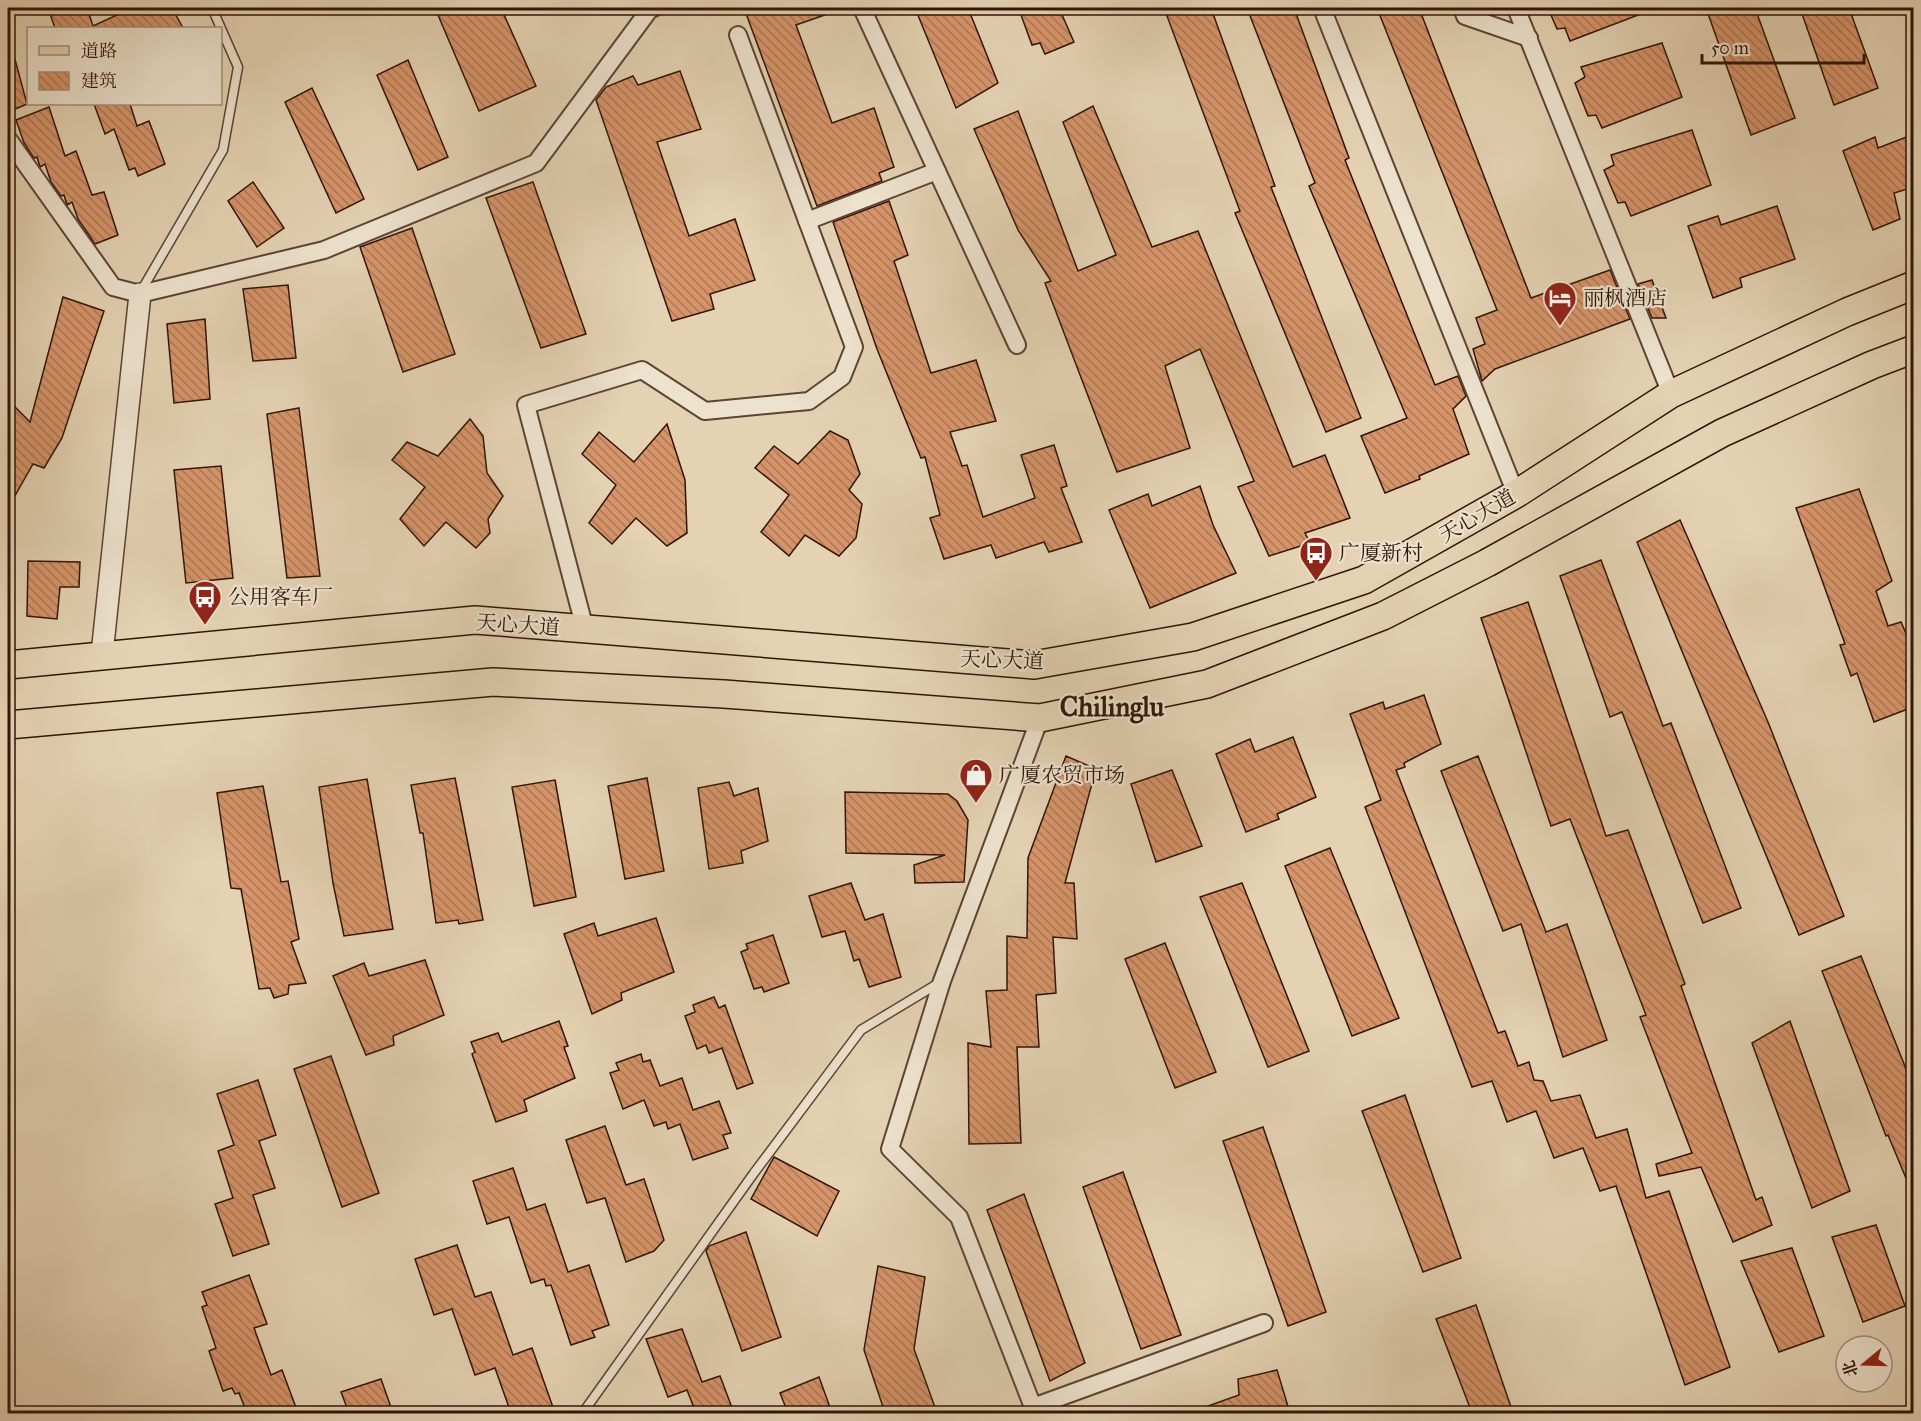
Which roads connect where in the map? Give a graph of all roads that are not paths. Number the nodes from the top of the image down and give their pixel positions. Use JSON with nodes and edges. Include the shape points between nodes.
{"nodes":[{"id":1,"x":212,"y":8,"type":"edge"},
{"id":2,"x":654,"y":8,"type":"edge"},
{"id":3,"x":862,"y":8,"type":"edge"},
{"id":4,"x":1322,"y":8,"type":"edge"},
{"id":5,"x":1462,"y":8,"type":"edge"},
{"id":6,"x":1516,"y":8,"type":"edge"},
{"id":7,"x":220,"y":27,"type":"edge"},
{"id":8,"x":222,"y":31,"type":"edge"},
{"id":9,"x":738,"y":35,"type":"dead end"},
{"id":10,"x":1528,"y":38,"type":"junction"},
{"id":11,"x":8,"y":139,"type":"edge"},
{"id":12,"x":937,"y":171,"type":"junction"},
{"id":13,"x":807,"y":221,"type":"junction"},
{"id":14,"x":1914,"y":285,"type":"edge"},
{"id":15,"x":140,"y":294,"type":"junction"},
{"id":16,"x":1017,"y":345,"type":"dead end"},
{"id":17,"x":1914,"y":349,"type":"edge"},
{"id":18,"x":1671,"y":393,"type":"junction"},
{"id":19,"x":1516,"y":494,"type":"junction"},
{"id":20,"x":585,"y":629,"type":"junction"},
{"id":21,"x":102,"y":654,"type":"junction"},
{"id":22,"x":8,"y":665,"type":"edge"},
{"id":23,"x":1040,"y":717,"type":"junction"},
{"id":24,"x":8,"y":725,"type":"edge"},
{"id":25,"x":942,"y":981,"type":"junction"},
{"id":26,"x":1264,"y":1323,"type":"dead end"},
{"id":27,"x":582,"y":1413,"type":"edge"}],
"edges":[{"from":1,"to":7,"type":"lane"},
{"from":2,"to":15,"type":"street","via":[[536,164],[324,250]]},
{"from":3,"to":12,"type":"street"},
{"from":4,"to":19,"type":"street"},
{"from":5,"to":10,"type":"street","via":[[1465,16]]},
{"from":6,"to":10,"type":"street"},
{"from":8,"to":15,"type":"lane","via":[[238,67],[223,150]]},
{"from":9,"to":13,"type":"street"},
{"from":10,"to":18,"type":"street"},
{"from":11,"to":15,"type":"street","via":[[113,287]]},
{"from":12,"to":13,"type":"street"},
{"from":12,"to":16,"type":"street"},
{"from":13,"to":20,"type":"street","via":[[854,348],[842,377],[809,401],[705,411],[642,370],[526,405]]},
{"from":14,"to":18,"type":"main road","name":"天心大道"},
{"from":15,"to":21,"type":"street"},
{"from":17,"to":23,"type":"main road","via":[[1722,433],[1383,616],[1207,684]]},
{"from":18,"to":19,"type":"main road","name":"天心大道"},
{"from":19,"to":20,"type":"main road","name":"天心大道","via":[[1365,580],[1193,637],[1034,665]]},
{"from":20,"to":21,"type":"main road","name":"天心大道","via":[[475,620]]},
{"from":21,"to":22,"type":"main road","name":"天心大道"},
{"from":23,"to":24,"type":"main road","via":[[493,682]]},
{"from":23,"to":25,"type":"street"},
{"from":25,"to":26,"type":"street","via":[[890,1149],[959,1217],[1033,1407]]},
{"from":25,"to":27,"type":"lane","via":[[861,1030]]}]}
